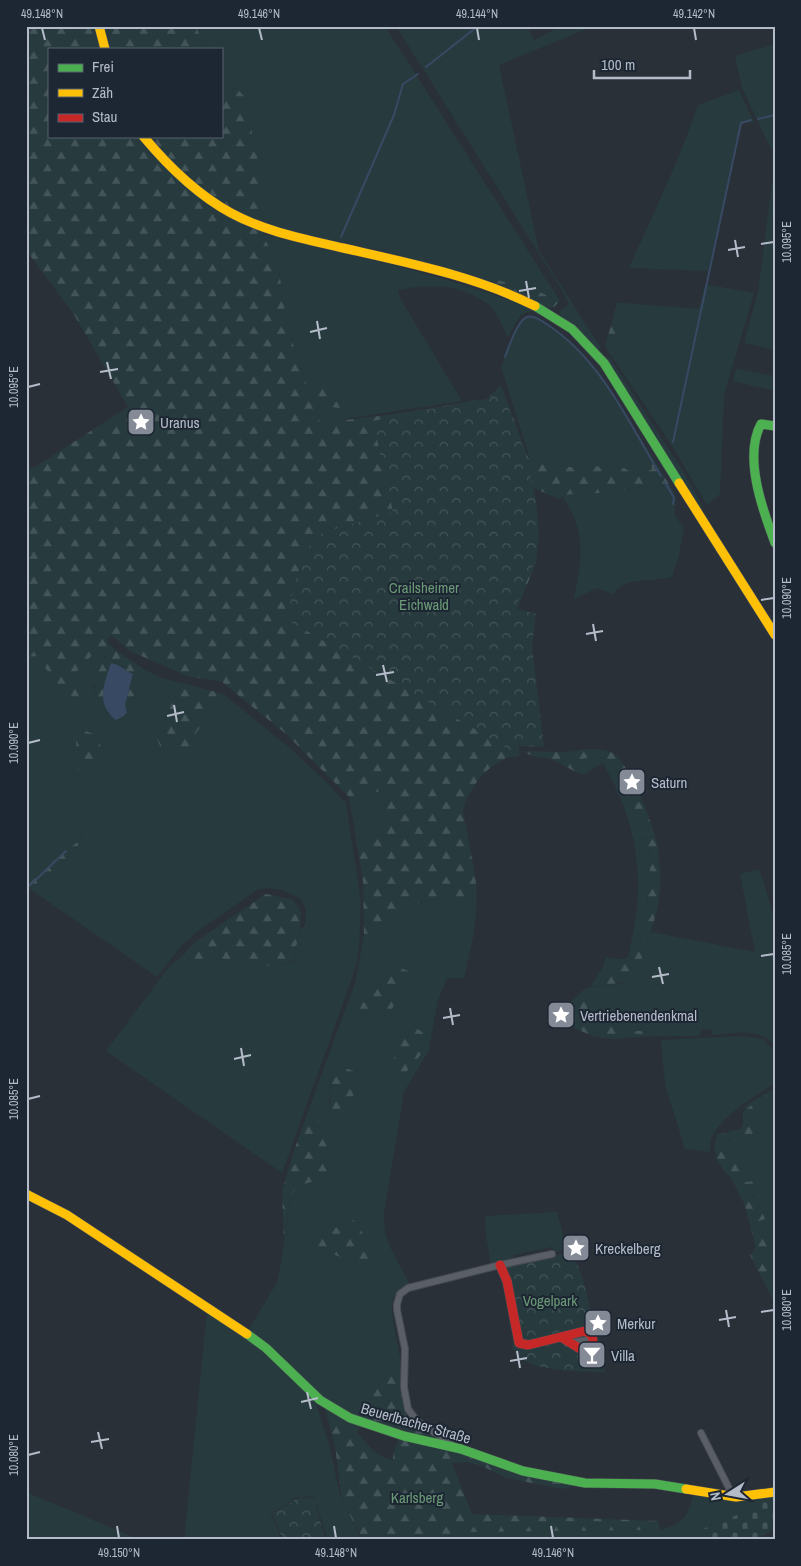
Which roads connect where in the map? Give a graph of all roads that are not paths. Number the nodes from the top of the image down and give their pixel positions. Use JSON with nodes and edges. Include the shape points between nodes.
{"nodes":[{"id":1,"x":99,"y":26,"type":"edge"},
{"id":2,"x":105,"y":48,"type":"edge"},
{"id":3,"x":145,"y":138,"type":"edge"},
{"id":4,"x":775,"y":426,"type":"edge"},
{"id":5,"x":775,"y":544,"type":"edge"},
{"id":6,"x":775,"y":634,"type":"edge"},
{"id":7,"x":26,"y":1194,"type":"edge"},
{"id":8,"x":552,"y":1254,"type":"dead end"},
{"id":9,"x":500,"y":1265,"type":"junction"},
{"id":10,"x":565,"y":1340,"type":"junction"},
{"id":11,"x":701,"y":1434,"type":"dead end"},
{"id":12,"x":460,"y":1449,"type":"junction"},
{"id":13,"x":775,"y":1492,"type":"edge"},
{"id":14,"x":736,"y":1497,"type":"junction"}],
"edges":[{"from":1,"to":2,"type":"street"},
{"from":3,"to":6,"type":"street","via":[[180,178],[211,201],[247,221],[308,240],[478,282],[534,305],[568,325],[604,363]]},
{"from":4,"to":5,"type":"street","via":[[761,424],[754,453],[756,485]]},
{"from":7,"to":12,"type":"street","name":"Beuerlbacher Straße","via":[[67,1215],[246,1332],[320,1400],[350,1418],[404,1436]]},
{"from":8,"to":9,"type":"street"},
{"from":9,"to":10,"type":"street","via":[[507,1281],[521,1345]]},
{"from":9,"to":12,"type":"street","via":[[408,1288],[400,1294],[396,1304],[405,1349],[404,1387],[408,1409],[417,1421]]},
{"from":10,"to":10,"type":"street","via":[[591,1332],[594,1348],[587,1351],[579,1349]]},
{"from":11,"to":14,"type":"street"},
{"from":12,"to":14,"type":"street","name":"Beuerlbacher Straße","via":[[524,1471],[585,1483],[655,1484]]},
{"from":13,"to":14,"type":"street","name":"Beuerlbacher Straße"}]}
